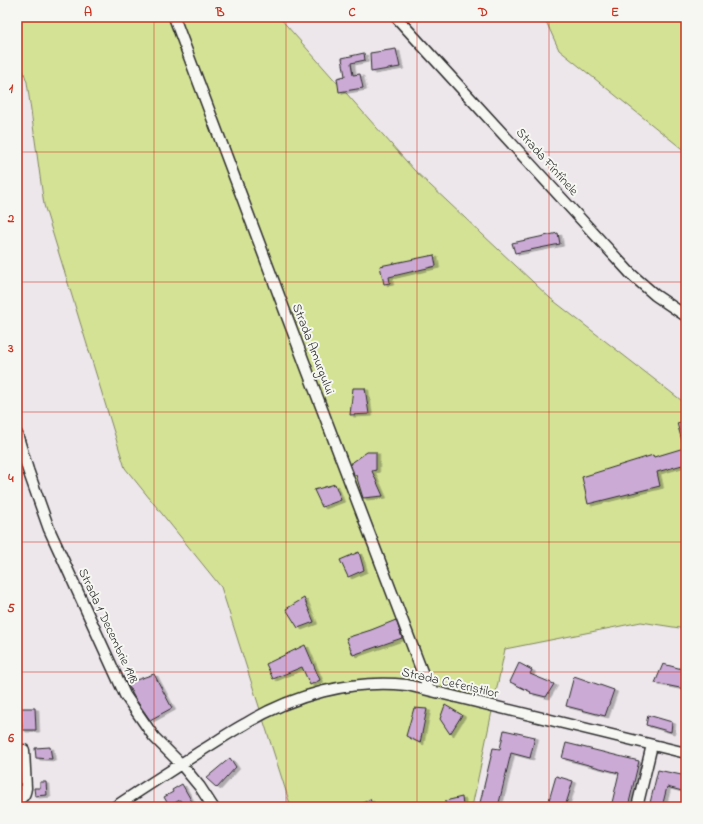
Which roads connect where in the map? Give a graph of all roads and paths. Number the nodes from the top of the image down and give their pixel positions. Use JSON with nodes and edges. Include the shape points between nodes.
{"nodes":[{"id":1,"x":174,"y":17,"type":"edge"},
{"id":2,"x":396,"y":17,"type":"edge"},
{"id":3,"x":686,"y":316,"type":"edge"},
{"id":4,"x":17,"y":434,"type":"edge"},
{"id":5,"x":429,"y":690,"type":"junction"},
{"id":6,"x":652,"y":745,"type":"junction"},
{"id":7,"x":24,"y":750,"type":"dead end"},
{"id":8,"x":686,"y":753,"type":"edge"},
{"id":9,"x":181,"y":764,"type":"junction"},
{"id":10,"x":17,"y":800,"type":"edge"},
{"id":11,"x":115,"y":807,"type":"edge"},
{"id":12,"x":213,"y":807,"type":"edge"},
{"id":13,"x":637,"y":807,"type":"edge"}],
"edges":[{"from":1,"to":5,"type":"street","name":"Strada Amurgului"},
{"from":2,"to":3,"type":"street","name":"Strada Fîntînele","via":[[632,274],[655,296]]},
{"from":4,"to":9,"type":"street","name":"Strada 1 Decembrie 1918","via":[[49,529],[125,695],[154,737]]},
{"from":5,"to":6,"type":"street","name":"Strada Ceferiștilor"},
{"from":5,"to":9,"type":"street","name":"Strada Ceferiștilor","via":[[407,685],[382,684],[349,686],[321,692],[284,704],[246,723]]},
{"from":6,"to":8,"type":"street","name":"Strada Ceferiștilor"},
{"from":6,"to":13,"type":"street"},
{"from":7,"to":10,"type":"street","via":[[26,788],[22,798]]},
{"from":9,"to":11,"type":"street","name":"Strada Ceferiștilor"},
{"from":9,"to":12,"type":"street","name":"Strada 1 Decembrie 1918"}]}
